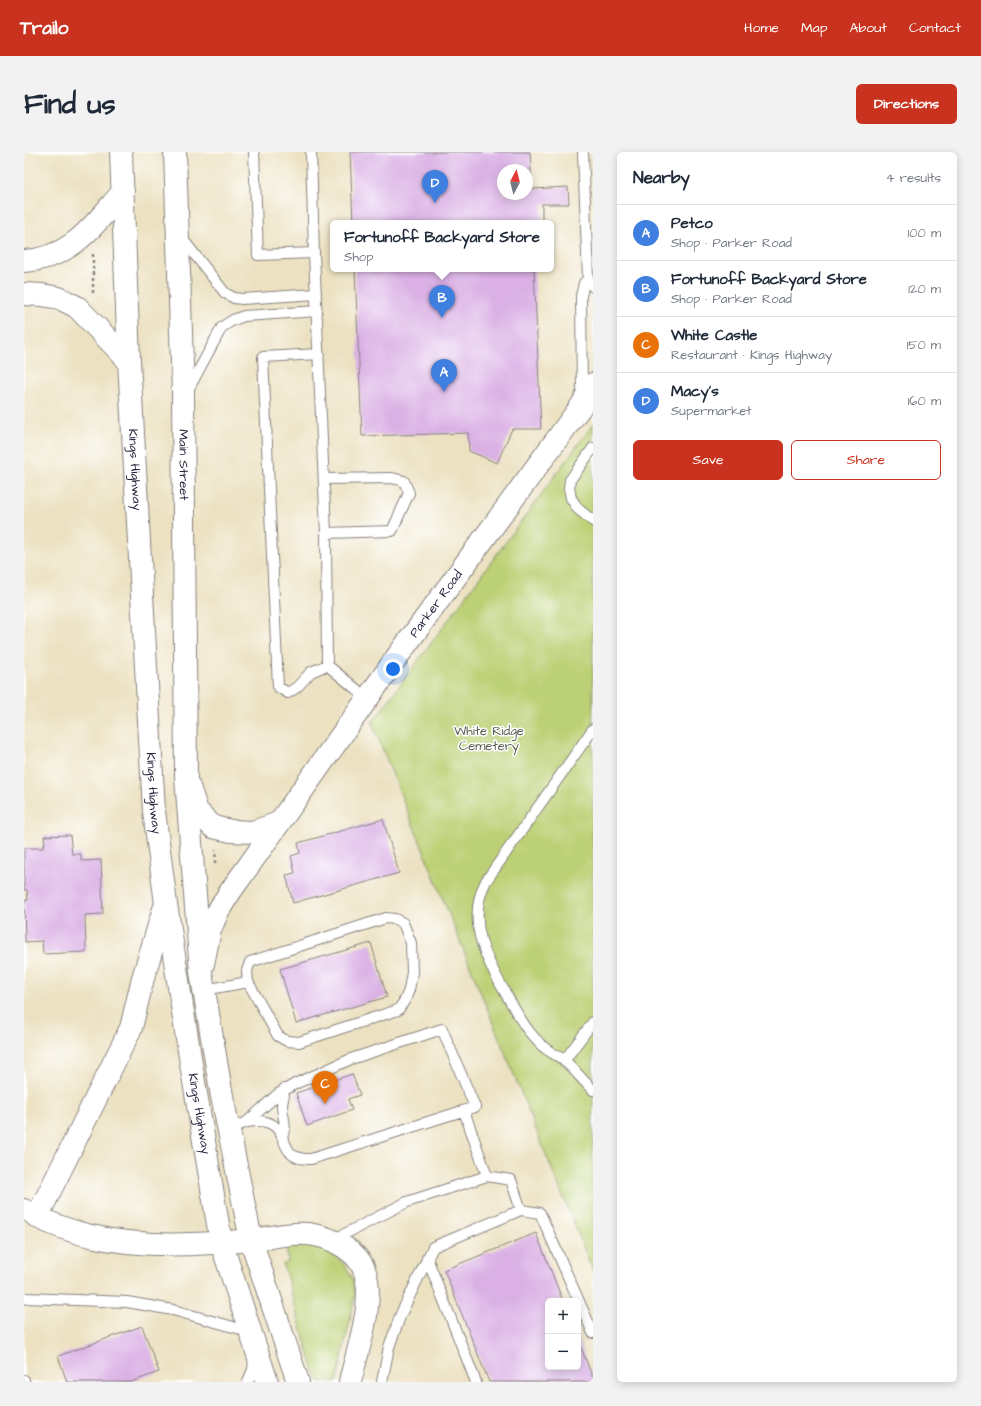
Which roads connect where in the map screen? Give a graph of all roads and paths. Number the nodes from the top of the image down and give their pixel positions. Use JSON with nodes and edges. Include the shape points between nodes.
{"nodes":[{"id":1,"x":121,"y":152,"type":"edge"},
{"id":2,"x":176,"y":152,"type":"edge"},
{"id":3,"x":254,"y":152,"type":"edge"},
{"id":4,"x":311,"y":152,"type":"edge"},
{"id":5,"x":583,"y":152,"type":"edge"},
{"id":6,"x":123,"y":192,"type":"junction"},
{"id":7,"x":178,"y":233,"type":"junction"},
{"id":8,"x":89,"y":248,"type":"dead end"},
{"id":9,"x":314,"y":253,"type":"junction"},
{"id":10,"x":24,"y":261,"type":"edge"},
{"id":11,"x":591,"y":278,"type":"edge"},
{"id":12,"x":24,"y":294,"type":"edge"},
{"id":13,"x":316,"y":294,"type":"junction"},
{"id":14,"x":93,"y":295,"type":"dead end"},
{"id":15,"x":317,"y":311,"type":"junction"},
{"id":16,"x":319,"y":354,"type":"junction"},
{"id":17,"x":129,"y":361,"type":"junction"},
{"id":18,"x":593,"y":384,"type":"edge"},
{"id":19,"x":183,"y":400,"type":"junction"},
{"id":20,"x":582,"y":405,"type":"junction"},
{"id":21,"x":593,"y":448,"type":"edge"},
{"id":22,"x":324,"y":479,"type":"junction"},
{"id":23,"x":593,"y":521,"type":"edge"},
{"id":24,"x":326,"y":533,"type":"junction"},
{"id":25,"x":327,"y":665,"type":"junction"},
{"id":26,"x":367,"y":698,"type":"junction"},
{"id":27,"x":593,"y":729,"type":"edge"},
{"id":28,"x":186,"y":778,"type":"junction"},
{"id":29,"x":278,"y":823,"type":"junction"},
{"id":30,"x":166,"y":904,"type":"junction"},
{"id":31,"x":203,"y":981,"type":"junction"},
{"id":32,"x":248,"y":982,"type":"junction"},
{"id":33,"x":593,"y":1022,"type":"edge"},
{"id":34,"x":564,"y":1061,"type":"junction"},
{"id":35,"x":284,"y":1090,"type":"junction"},
{"id":36,"x":593,"y":1090,"type":"edge"},
{"id":37,"x":464,"y":1111,"type":"junction"},
{"id":38,"x":238,"y":1126,"type":"junction"},
{"id":39,"x":282,"y":1135,"type":"junction"},
{"id":40,"x":487,"y":1176,"type":"junction"},
{"id":41,"x":521,"y":1210,"type":"junction"},
{"id":42,"x":30,"y":1213,"type":"edge"},
{"id":43,"x":251,"y":1240,"type":"junction"},
{"id":44,"x":333,"y":1241,"type":"junction"},
{"id":45,"x":221,"y":1242,"type":"junction"},
{"id":46,"x":427,"y":1258,"type":"junction"},
{"id":47,"x":24,"y":1299,"type":"edge"},
{"id":48,"x":593,"y":1333,"type":"edge"},
{"id":49,"x":253,"y":1339,"type":"junction"},
{"id":50,"x":248,"y":1382,"type":"edge"},
{"id":51,"x":267,"y":1382,"type":"edge"},
{"id":52,"x":298,"y":1382,"type":"edge"},
{"id":53,"x":350,"y":1382,"type":"edge"},
{"id":54,"x":382,"y":1382,"type":"edge"},
{"id":55,"x":476,"y":1382,"type":"edge"}],
"edges":[{"from":1,"to":6,"type":"main road"},
{"from":2,"to":7,"type":"main road","name":"Main Street"},
{"from":3,"to":9,"type":"lane","via":[[258,254]]},
{"from":4,"to":9,"type":"lane"},
{"from":5,"to":11,"type":"lane"},
{"from":6,"to":10,"type":"main road","via":[[70,247],[52,256]]},
{"from":6,"to":17,"type":"main road","name":"Kings Highway"},
{"from":7,"to":13,"type":"lane","via":[[225,293],[234,298]]},
{"from":7,"to":19,"type":"main road","name":"Main Street"},
{"from":8,"to":14,"type":"path","via":[[93,254]]},
{"from":9,"to":13,"type":"lane"},
{"from":11,"to":20,"type":"lane","via":[[584,283],[581,296]]},
{"from":12,"to":17,"type":"main road","via":[[59,298],[77,307]]},
{"from":13,"to":15,"type":"lane"},
{"from":15,"to":16,"type":"lane"},
{"from":15,"to":19,"type":"lane","via":[[244,316],[222,327]]},
{"from":16,"to":22,"type":"lane"},
{"from":16,"to":25,"type":"lane","via":[[263,357],[278,687],[288,693],[298,687],[311,672]]},
{"from":17,"to":30,"type":"main road","name":"Kings Highway","via":[[154,811]]},
{"from":18,"to":20,"type":"main road","name":"Parker Road"},
{"from":19,"to":28,"type":"main road","name":"Main Street"},
{"from":20,"to":26,"type":"main road","name":"Parker Road"},
{"from":21,"to":23,"type":"lane","via":[[570,480],[569,488],[571,498],[578,509]]},
{"from":22,"to":24,"type":"lane"},
{"from":22,"to":24,"type":"lane","via":[[392,478],[404,482],[409,493],[392,531]]},
{"from":24,"to":25,"type":"lane"},
{"from":25,"to":26,"type":"lane"},
{"from":26,"to":29,"type":"main road","name":"Parker Road"},
{"from":27,"to":34,"type":"lane","via":[[486,881],[477,907],[477,926],[485,952],[517,1012],[544,1048]]},
{"from":28,"to":29,"type":"main road","via":[[197,811],[213,826],[231,831],[253,832]]},
{"from":28,"to":31,"type":"main road","name":"Kings Highway"},
{"from":29,"to":31,"type":"main road","name":"Parker Road","via":[[218,911],[210,930]]},
{"from":30,"to":42,"type":"main road","via":[[143,978],[131,1028]]},
{"from":30,"to":45,"type":"main road","name":"Kings Highway"},
{"from":31,"to":32,"type":"lane"},
{"from":31,"to":38,"type":"main road","name":"Kings Highway","via":[[220,1092]]},
{"from":32,"to":32,"type":"lane","via":[[247,971],[250,962],[386,918],[404,923],[411,944],[412,972],[409,990],[398,1010],[299,1042],[287,1041],[278,1036]]},
{"from":33,"to":34,"type":"lane"},
{"from":34,"to":36,"type":"lane"},
{"from":35,"to":37,"type":"lane","via":[[351,1059],[442,1029],[476,1107]]},
{"from":35,"to":38,"type":"lane"},
{"from":35,"to":39,"type":"lane","via":[[282,1107],[285,1128]]},
{"from":37,"to":39,"type":"lane","via":[[310,1159],[296,1158],[290,1153]]},
{"from":37,"to":40,"type":"lane"},
{"from":38,"to":39,"type":"lane","via":[[261,1121],[271,1124]]},
{"from":38,"to":43,"type":"main road","name":"Kings Highway"},
{"from":40,"to":41,"type":"lane","via":[[511,1180]]},
{"from":40,"to":44,"type":"lane","via":[[407,1202]]},
{"from":41,"to":46,"type":"lane","via":[[432,1247]]},
{"from":41,"to":48,"type":"lane","via":[[540,1213]]},
{"from":42,"to":45,"type":"main road","via":[[71,1231],[113,1240],[159,1244]]},
{"from":43,"to":44,"type":"main road","via":[[295,1234],[314,1235]]},
{"from":43,"to":45,"type":"main road"},
{"from":43,"to":52,"type":"main road","name":"Kings Highway"},
{"from":44,"to":53,"type":"main road","via":[[344,1246],[355,1257],[365,1271],[369,1288],[365,1321]]},
{"from":45,"to":49,"type":"main road","name":"Kings Highway"},
{"from":46,"to":54,"type":"lane","via":[[388,1347]]},
{"from":46,"to":55,"type":"lane"},
{"from":47,"to":49,"type":"lane","via":[[127,1302],[173,1310]]},
{"from":49,"to":50,"type":"lane","via":[[253,1369]]},
{"from":49,"to":51,"type":"main road","name":"Kings Highway"}]}
